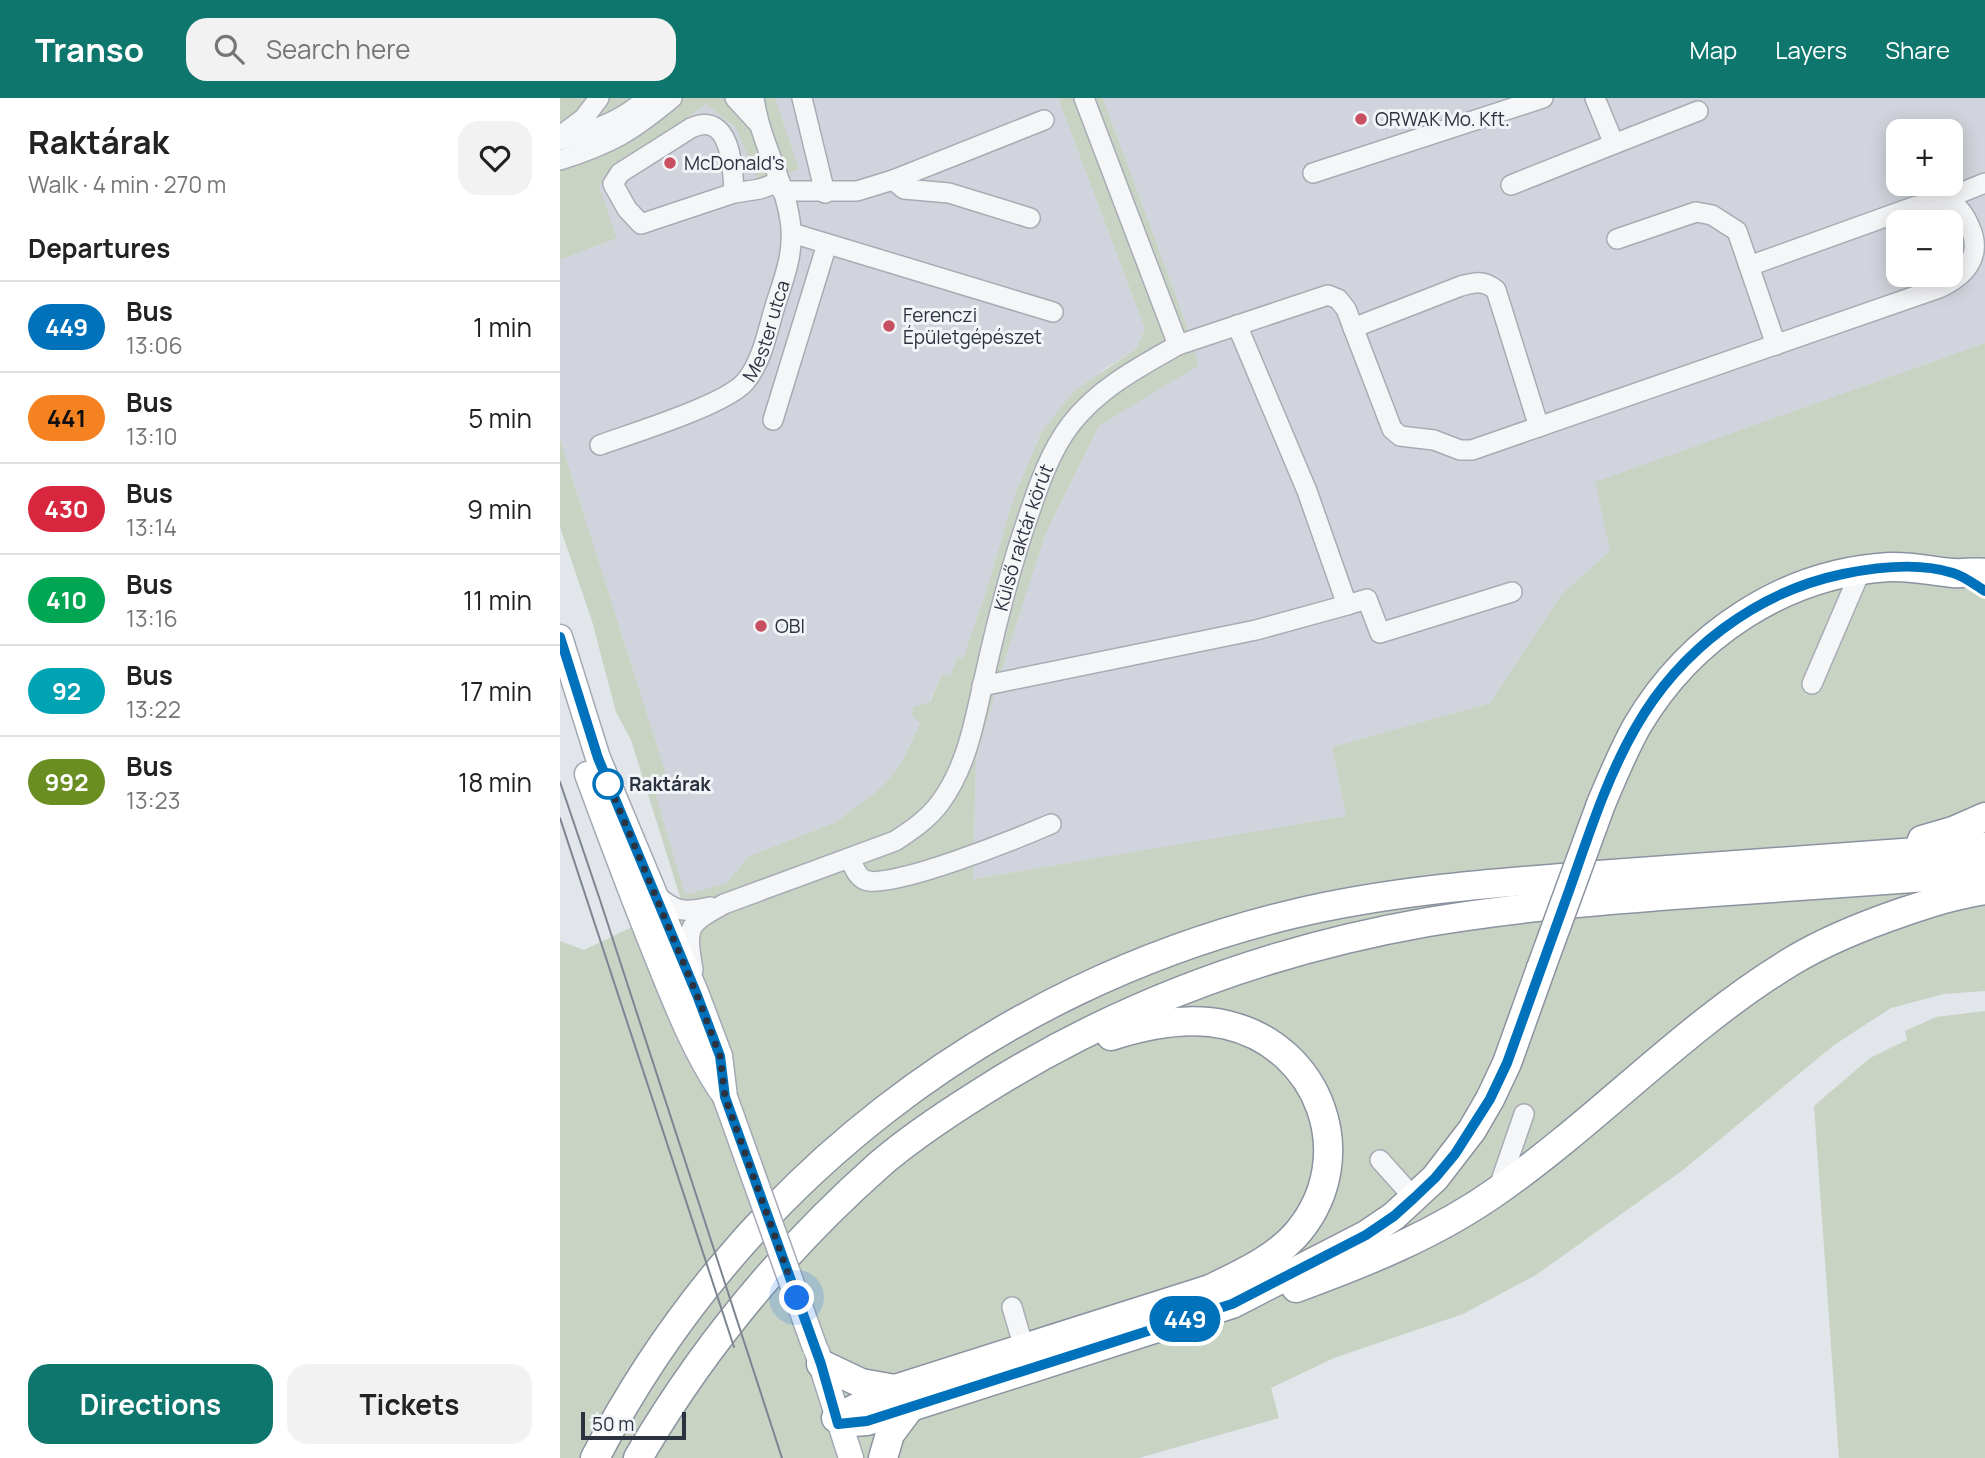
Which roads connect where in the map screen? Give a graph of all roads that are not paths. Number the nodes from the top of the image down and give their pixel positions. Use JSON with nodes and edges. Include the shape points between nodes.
{"nodes":[{"id":1,"x":599,"y":98,"type":"edge"},
{"id":2,"x":648,"y":98,"type":"edge"},
{"id":3,"x":672,"y":98,"type":"edge"},
{"id":4,"x":735,"y":98,"type":"edge"},
{"id":5,"x":754,"y":98,"type":"edge"},
{"id":6,"x":802,"y":98,"type":"edge"},
{"id":7,"x":1084,"y":98,"type":"edge"},
{"id":8,"x":1543,"y":98,"type":"edge"},
{"id":9,"x":1595,"y":98,"type":"edge"},
{"id":10,"x":1698,"y":111,"type":"dead end"},
{"id":11,"x":1044,"y":120,"type":"dead end"},
{"id":12,"x":758,"y":123,"type":"junction"},
{"id":13,"x":560,"y":138,"type":"edge"},
{"id":14,"x":1614,"y":144,"type":"junction"},
{"id":15,"x":560,"y":160,"type":"edge"},
{"id":16,"x":1313,"y":173,"type":"dead end"},
{"id":17,"x":893,"y":180,"type":"junction"},
{"id":18,"x":1985,"y":183,"type":"edge"},
{"id":19,"x":1511,"y":186,"type":"dead end"},
{"id":20,"x":780,"y":187,"type":"junction"},
{"id":21,"x":734,"y":193,"type":"junction"},
{"id":22,"x":825,"y":193,"type":"junction"},
{"id":23,"x":1944,"y":203,"type":"junction"},
{"id":24,"x":1030,"y":218,"type":"dead end"},
{"id":25,"x":792,"y":233,"type":"junction"},
{"id":26,"x":1617,"y":239,"type":"dead end"},
{"id":27,"x":827,"y":244,"type":"junction"},
{"id":28,"x":1749,"y":266,"type":"junction"},
{"id":29,"x":1053,"y":312,"type":"dead end"},
{"id":30,"x":1237,"y":325,"type":"junction"},
{"id":31,"x":1353,"y":328,"type":"junction"},
{"id":32,"x":1178,"y":345,"type":"junction"},
{"id":33,"x":1776,"y":345,"type":"junction"},
{"id":34,"x":773,"y":420,"type":"dead end"},
{"id":35,"x":1539,"y":426,"type":"junction"},
{"id":36,"x":600,"y":445,"type":"dead end"},
{"id":37,"x":1860,"y":570,"type":"junction"},
{"id":38,"x":1954,"y":573,"type":"junction"},
{"id":39,"x":1985,"y":573,"type":"edge"},
{"id":40,"x":1985,"y":591,"type":"edge"},
{"id":41,"x":1512,"y":592,"type":"dead end"},
{"id":42,"x":1347,"y":605,"type":"junction"},
{"id":43,"x":560,"y":637,"type":"edge"},
{"id":44,"x":1812,"y":684,"type":"dead end"},
{"id":45,"x":982,"y":686,"type":"junction"},
{"id":46,"x":560,"y":689,"type":"edge"},
{"id":47,"x":1985,"y":817,"type":"edge"},
{"id":48,"x":1051,"y":824,"type":"dead end"},
{"id":49,"x":1985,"y":847,"type":"edge"},
{"id":50,"x":1845,"y":857,"type":"junction"},
{"id":51,"x":849,"y":859,"type":"junction"},
{"id":52,"x":1985,"y":873,"type":"edge"},
{"id":53,"x":1985,"y":890,"type":"edge"},
{"id":54,"x":655,"y":894,"type":"junction"},
{"id":55,"x":724,"y":904,"type":"junction"},
{"id":56,"x":697,"y":995,"type":"junction"},
{"id":57,"x":1016,"y":1070,"type":"junction"},
{"id":58,"x":725,"y":1097,"type":"junction"},
{"id":59,"x":1524,"y":1114,"type":"dead end"},
{"id":60,"x":1380,"y":1160,"type":"dead end"},
{"id":61,"x":1497,"y":1192,"type":"junction"},
{"id":62,"x":1414,"y":1198,"type":"junction"},
{"id":63,"x":1221,"y":1296,"type":"junction"},
{"id":64,"x":1012,"y":1307,"type":"dead end"},
{"id":65,"x":1024,"y":1349,"type":"junction"},
{"id":66,"x":818,"y":1356,"type":"junction"},
{"id":67,"x":903,"y":1397,"type":"junction"},
{"id":68,"x":837,"y":1421,"type":"junction"},
{"id":69,"x":595,"y":1458,"type":"edge"},
{"id":70,"x":638,"y":1458,"type":"edge"},
{"id":71,"x":851,"y":1458,"type":"edge"},
{"id":72,"x":883,"y":1458,"type":"edge"}],
"edges":[{"from":1,"to":13,"type":"street"},
{"from":2,"to":13,"type":"street","via":[[604,126]]},
{"from":3,"to":15,"type":"street","via":[[625,134]]},
{"from":4,"to":12,"type":"street"},
{"from":5,"to":12,"type":"street"},
{"from":6,"to":22,"type":"street"},
{"from":7,"to":32,"type":"street"},
{"from":8,"to":16,"type":"street"},
{"from":9,"to":14,"type":"street"},
{"from":10,"to":14,"type":"street"},
{"from":11,"to":17,"type":"street"},
{"from":12,"to":20,"type":"street","name":"Mester utca"},
{"from":14,"to":19,"type":"street"},
{"from":17,"to":22,"type":"street","via":[[857,191]]},
{"from":17,"to":24,"type":"street","via":[[904,189],[948,193]]},
{"from":18,"to":23,"type":"street"},
{"from":20,"to":21,"type":"street"},
{"from":20,"to":22,"type":"street"},
{"from":20,"to":25,"type":"street","name":"Mester utca"},
{"from":21,"to":21,"type":"street","via":[[730,147],[709,124],[700,124],[620,173],[613,184],[641,224]]},
{"from":23,"to":28,"type":"street","via":[[1916,206]]},
{"from":23,"to":33,"type":"street","via":[[1963,214],[1974,238],[1969,265],[1956,280]]},
{"from":25,"to":27,"type":"street"},
{"from":25,"to":36,"type":"street","name":"Mester utca","via":[[783,282],[747,380],[725,398]]},
{"from":26,"to":28,"type":"street","via":[[1696,212],[1712,215],[1737,231]]},
{"from":27,"to":29,"type":"street"},
{"from":27,"to":34,"type":"street"},
{"from":28,"to":33,"type":"street"},
{"from":30,"to":31,"type":"street","name":"Külső raktár körút","via":[[1328,295],[1346,309]]},
{"from":30,"to":32,"type":"street","name":"Külső raktár körút"},
{"from":30,"to":42,"type":"street","via":[[1307,491]]},
{"from":31,"to":35,"type":"street","via":[[1392,429],[1400,436],[1472,450]]},
{"from":31,"to":35,"type":"street","via":[[1461,286],[1487,283],[1496,290]]},
{"from":32,"to":45,"type":"street","name":"Külső raktár körút","via":[[1130,372],[1091,402],[1056,447],[1017,548]]},
{"from":33,"to":35,"type":"street"},
{"from":37,"to":38,"type":"highway","via":[[1911,567]]},
{"from":37,"to":44,"type":"street"},
{"from":37,"to":62,"type":"highway","bridge":true,"via":[[1829,577],[1743,614],[1696,652],[1654,700],[1636,727],[1601,804],[1490,1099],[1455,1154]]},
{"from":38,"to":39,"type":"highway"},
{"from":38,"to":40,"type":"highway"},
{"from":41,"to":42,"type":"street","via":[[1380,634],[1367,599]]},
{"from":42,"to":45,"type":"street","via":[[1256,630]]},
{"from":43,"to":54,"type":"main road","via":[[598,758]]},
{"from":45,"to":51,"type":"street","name":"Külső raktár körút","via":[[965,759],[939,805],[895,841]]},
{"from":46,"to":58,"type":"main road","via":[[623,873],[703,1064]]},
{"from":47,"to":50,"type":"highway","via":[[1926,839]]},
{"from":48,"to":51,"type":"street","via":[[986,851],[885,881],[864,880]]},
{"from":49,"to":50,"type":"highway"},
{"from":50,"to":69,"type":"highway","via":[[1491,884],[1363,901],[1236,930],[1103,979],[992,1035],[939,1070],[865,1125],[782,1200],[702,1290],[647,1368]]},
{"from":51,"to":55,"type":"street","name":"Külső raktár körút"},
{"from":52,"to":57,"type":"highway","via":[[1622,899],[1416,925],[1313,949],[1184,989],[1094,1028]]},
{"from":53,"to":61,"type":"highway","via":[[1941,899],[1888,918],[1792,961],[1700,1027]]},
{"from":54,"to":55,"type":"street","name":"Külső raktár körút","via":[[686,911]]},
{"from":54,"to":56,"type":"main road"},
{"from":55,"to":56,"type":"street","name":"Külső raktár körút","via":[[698,918],[690,932]]},
{"from":56,"to":58,"type":"main road","via":[[720,1056]]},
{"from":57,"to":63,"type":"highway","via":[[1134,1028],[1185,1021],[1207,1021],[1250,1034],[1287,1056],[1300,1070],[1320,1104],[1328,1142],[1328,1164],[1318,1203],[1285,1246],[1245,1271]]},
{"from":57,"to":70,"type":"highway","via":[[890,1157],[805,1234],[711,1346]]},
{"from":58,"to":66,"type":"main road","bridge":true},
{"from":59,"to":61,"type":"street"},
{"from":60,"to":62,"type":"street"},
{"from":61,"to":63,"type":"highway","via":[[1367,1262],[1290,1290]]},
{"from":62,"to":63,"type":"highway","via":[[1366,1235],[1316,1260]]},
{"from":63,"to":65,"type":"highway"},
{"from":63,"to":67,"type":"highway"},
{"from":64,"to":65,"type":"street"},
{"from":65,"to":67,"type":"highway"},
{"from":66,"to":67,"type":"highway","via":[[861,1383]]},
{"from":66,"to":68,"type":"main road"},
{"from":67,"to":68,"type":"highway","via":[[867,1421]]},
{"from":67,"to":72,"type":"highway"},
{"from":68,"to":71,"type":"main road"}]}
